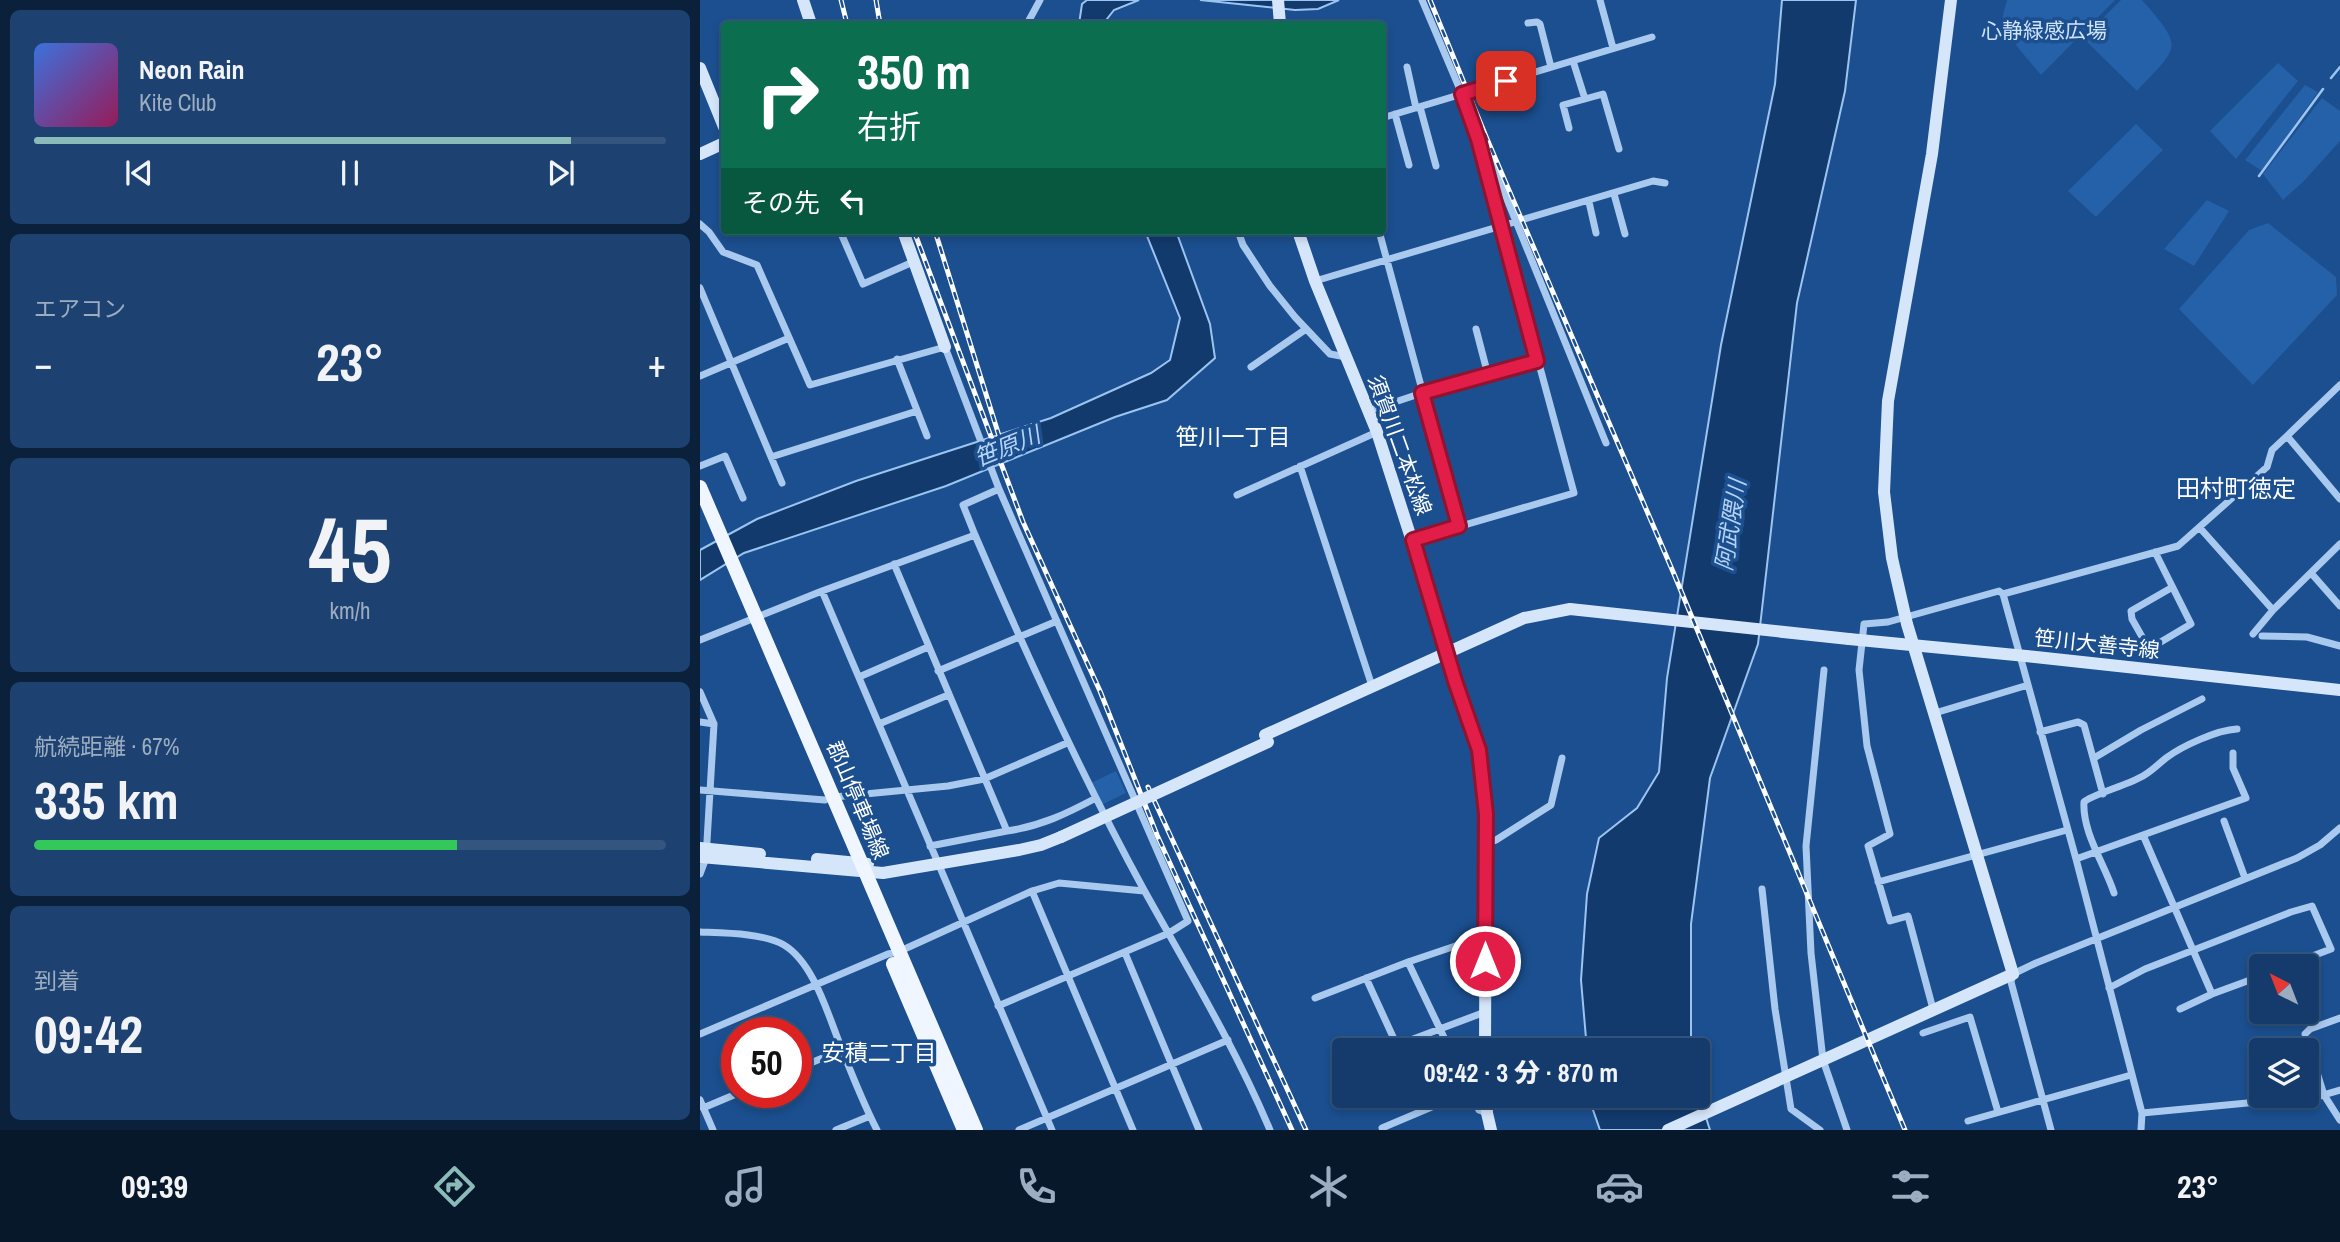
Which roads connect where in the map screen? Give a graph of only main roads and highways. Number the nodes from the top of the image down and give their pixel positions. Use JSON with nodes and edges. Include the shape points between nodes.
{"nodes":[{"id":1,"x":700,"y":487,"type":"edge"},
{"id":2,"x":706,"y":513,"type":"edge"},
{"id":3,"x":893,"y":953,"type":"junction"},
{"id":4,"x":964,"y":1130,"type":"edge"},
{"id":5,"x":976,"y":1130,"type":"edge"}],
"edges":[{"from":1,"to":2,"type":"main road","name":"郡山停車場線"},
{"from":2,"to":3,"type":"main road","name":"郡山停車場線"},
{"from":3,"to":4,"type":"main road","name":"郡山停車場線"},
{"from":3,"to":5,"type":"main road","name":"郡山停車場線"}]}
